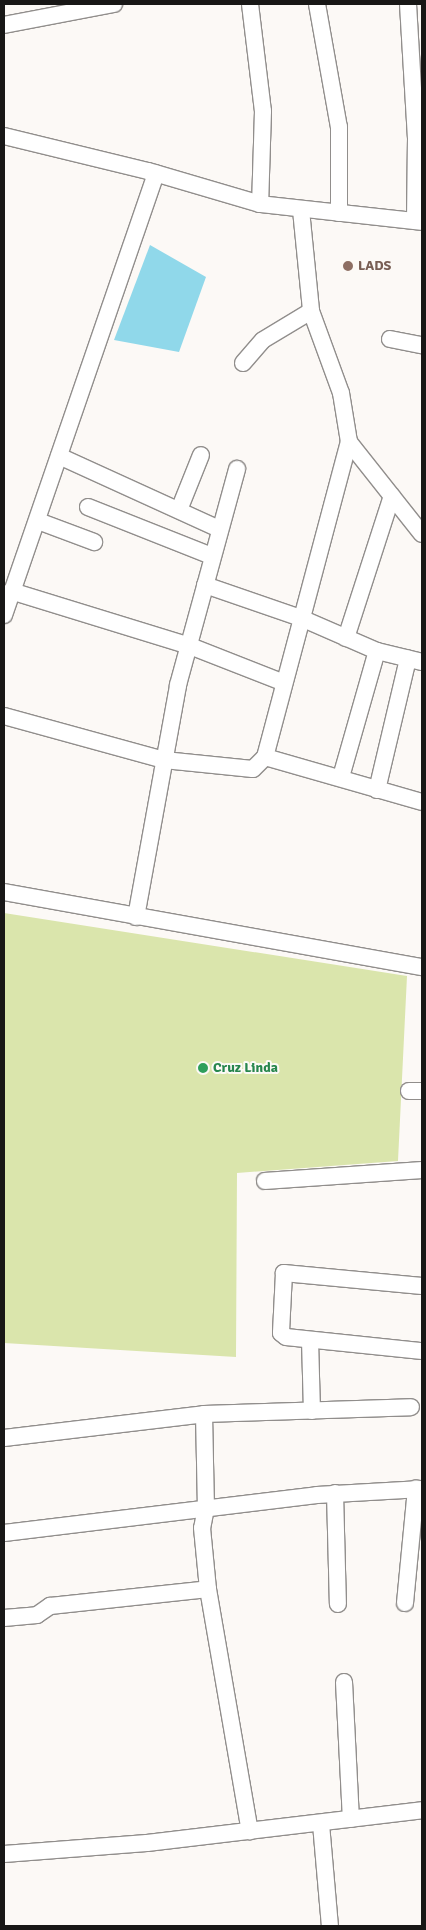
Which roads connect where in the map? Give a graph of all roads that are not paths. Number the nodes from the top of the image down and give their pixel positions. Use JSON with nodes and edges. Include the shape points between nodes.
{"nodes":[{"id":1,"x":114,"y":4,"type":"edge"},
{"id":2,"x":250,"y":4,"type":"edge"},
{"id":3,"x":317,"y":4,"type":"edge"},
{"id":4,"x":408,"y":4,"type":"edge"},
{"id":5,"x":4,"y":25,"type":"edge"},
{"id":6,"x":4,"y":136,"type":"edge"},
{"id":7,"x":156,"y":173,"type":"junction"},
{"id":8,"x":260,"y":204,"type":"junction"},
{"id":9,"x":301,"y":210,"type":"junction"},
{"id":10,"x":339,"y":213,"type":"junction"},
{"id":11,"x":418,"y":221,"type":"edge"},
{"id":12,"x":311,"y":311,"type":"junction"},
{"id":13,"x":390,"y":339,"type":"dead end"},
{"id":14,"x":422,"y":341,"type":"edge"},
{"id":15,"x":422,"y":345,"type":"edge"},
{"id":16,"x":242,"y":363,"type":"dead end"},
{"id":17,"x":349,"y":442,"type":"junction"},
{"id":18,"x":201,"y":455,"type":"dead end"},
{"id":19,"x":59,"y":456,"type":"junction"},
{"id":20,"x":237,"y":469,"type":"dead end"},
{"id":21,"x":392,"y":496,"type":"junction"},
{"id":22,"x":88,"y":507,"type":"dead end"},
{"id":23,"x":179,"y":510,"type":"junction"},
{"id":24,"x":38,"y":521,"type":"junction"},
{"id":25,"x":219,"y":529,"type":"junction"},
{"id":26,"x":422,"y":534,"type":"edge"},
{"id":27,"x":94,"y":542,"type":"dead end"},
{"id":28,"x":212,"y":556,"type":"junction"},
{"id":29,"x":205,"y":585,"type":"junction"},
{"id":30,"x":11,"y":591,"type":"junction"},
{"id":31,"x":4,"y":615,"type":"edge"},
{"id":32,"x":301,"y":618,"type":"junction"},
{"id":33,"x":346,"y":638,"type":"junction"},
{"id":34,"x":190,"y":646,"type":"junction"},
{"id":35,"x":376,"y":651,"type":"junction"},
{"id":36,"x":415,"y":660,"type":"edge"},
{"id":37,"x":282,"y":682,"type":"junction"},
{"id":38,"x":4,"y":716,"type":"edge"},
{"id":39,"x":264,"y":757,"type":"junction"},
{"id":40,"x":164,"y":760,"type":"junction"},
{"id":41,"x":341,"y":777,"type":"junction"},
{"id":42,"x":377,"y":790,"type":"junction"},
{"id":43,"x":422,"y":802,"type":"edge"},
{"id":44,"x":4,"y":892,"type":"edge"},
{"id":45,"x":136,"y":918,"type":"junction"},
{"id":46,"x":422,"y":968,"type":"edge"},
{"id":47,"x":422,"y":1170,"type":"edge"},
{"id":48,"x":265,"y":1181,"type":"dead end"},
{"id":49,"x":422,"y":1286,"type":"edge"},
{"id":50,"x":310,"y":1340,"type":"junction"},
{"id":51,"x":422,"y":1351,"type":"edge"},
{"id":52,"x":410,"y":1407,"type":"dead end"},
{"id":53,"x":312,"y":1411,"type":"junction"},
{"id":54,"x":204,"y":1414,"type":"junction"},
{"id":55,"x":4,"y":1438,"type":"edge"},
{"id":56,"x":419,"y":1489,"type":"edge"},
{"id":57,"x":335,"y":1493,"type":"junction"},
{"id":58,"x":206,"y":1508,"type":"junction"},
{"id":59,"x":4,"y":1533,"type":"edge"},
{"id":60,"x":208,"y":1589,"type":"junction"},
{"id":61,"x":338,"y":1604,"type":"dead end"},
{"id":62,"x":405,"y":1604,"type":"dead end"},
{"id":63,"x":4,"y":1618,"type":"edge"},
{"id":64,"x":344,"y":1682,"type":"dead end"},
{"id":65,"x":422,"y":1810,"type":"edge"},
{"id":66,"x":351,"y":1819,"type":"junction"},
{"id":67,"x":321,"y":1824,"type":"junction"},
{"id":68,"x":250,"y":1830,"type":"junction"},
{"id":69,"x":4,"y":1854,"type":"edge"},
{"id":70,"x":330,"y":1926,"type":"edge"}],
"edges":[{"from":1,"to":5,"type":"street"},
{"from":2,"to":8,"type":"street","via":[[263,111]]},
{"from":3,"to":10,"type":"street","via":[[339,127]]},
{"from":4,"to":11,"type":"street"},
{"from":6,"to":7,"type":"street"},
{"from":7,"to":8,"type":"street"},
{"from":7,"to":19,"type":"street"},
{"from":8,"to":9,"type":"street"},
{"from":9,"to":10,"type":"street"},
{"from":9,"to":12,"type":"street"},
{"from":10,"to":11,"type":"street"},
{"from":12,"to":16,"type":"street","via":[[263,340]]},
{"from":12,"to":17,"type":"street","via":[[341,393]]},
{"from":13,"to":15,"type":"street"},
{"from":14,"to":15,"type":"street"},
{"from":17,"to":21,"type":"street"},
{"from":17,"to":32,"type":"street"},
{"from":18,"to":23,"type":"street"},
{"from":19,"to":23,"type":"street"},
{"from":19,"to":24,"type":"street"},
{"from":20,"to":25,"type":"street"},
{"from":21,"to":26,"type":"street"},
{"from":21,"to":33,"type":"street"},
{"from":22,"to":28,"type":"street"},
{"from":23,"to":25,"type":"street"},
{"from":24,"to":27,"type":"street"},
{"from":24,"to":30,"type":"street"},
{"from":25,"to":28,"type":"street"},
{"from":28,"to":29,"type":"street"},
{"from":29,"to":32,"type":"street"},
{"from":29,"to":34,"type":"street"},
{"from":30,"to":31,"type":"street"},
{"from":30,"to":34,"type":"street"},
{"from":32,"to":33,"type":"street"},
{"from":32,"to":37,"type":"street"},
{"from":33,"to":35,"type":"street"},
{"from":34,"to":37,"type":"street"},
{"from":34,"to":40,"type":"street"},
{"from":35,"to":36,"type":"street"},
{"from":35,"to":41,"type":"street"},
{"from":36,"to":42,"type":"street"},
{"from":37,"to":39,"type":"street"},
{"from":38,"to":40,"type":"street"},
{"from":39,"to":40,"type":"street","via":[[253,769],[244,770]]},
{"from":39,"to":41,"type":"street"},
{"from":40,"to":45,"type":"street"},
{"from":41,"to":42,"type":"street"},
{"from":42,"to":43,"type":"street"},
{"from":44,"to":45,"type":"street"},
{"from":45,"to":46,"type":"street"},
{"from":47,"to":48,"type":"street"},
{"from":49,"to":50,"type":"street","via":[[284,1273],[281,1333]]},
{"from":50,"to":51,"type":"street"},
{"from":50,"to":53,"type":"street"},
{"from":52,"to":53,"type":"street"},
{"from":53,"to":54,"type":"street"},
{"from":54,"to":55,"type":"street"},
{"from":54,"to":58,"type":"street"},
{"from":56,"to":57,"type":"street"},
{"from":56,"to":62,"type":"street"},
{"from":57,"to":58,"type":"street"},
{"from":57,"to":61,"type":"street"},
{"from":58,"to":59,"type":"street"},
{"from":58,"to":60,"type":"street","via":[[202,1528]]},
{"from":60,"to":63,"type":"street","via":[[50,1606],[37,1615]]},
{"from":60,"to":68,"type":"street"},
{"from":64,"to":66,"type":"street"},
{"from":65,"to":66,"type":"street"},
{"from":66,"to":67,"type":"street"},
{"from":67,"to":68,"type":"street"},
{"from":67,"to":70,"type":"street"},
{"from":68,"to":69,"type":"street"}]}
